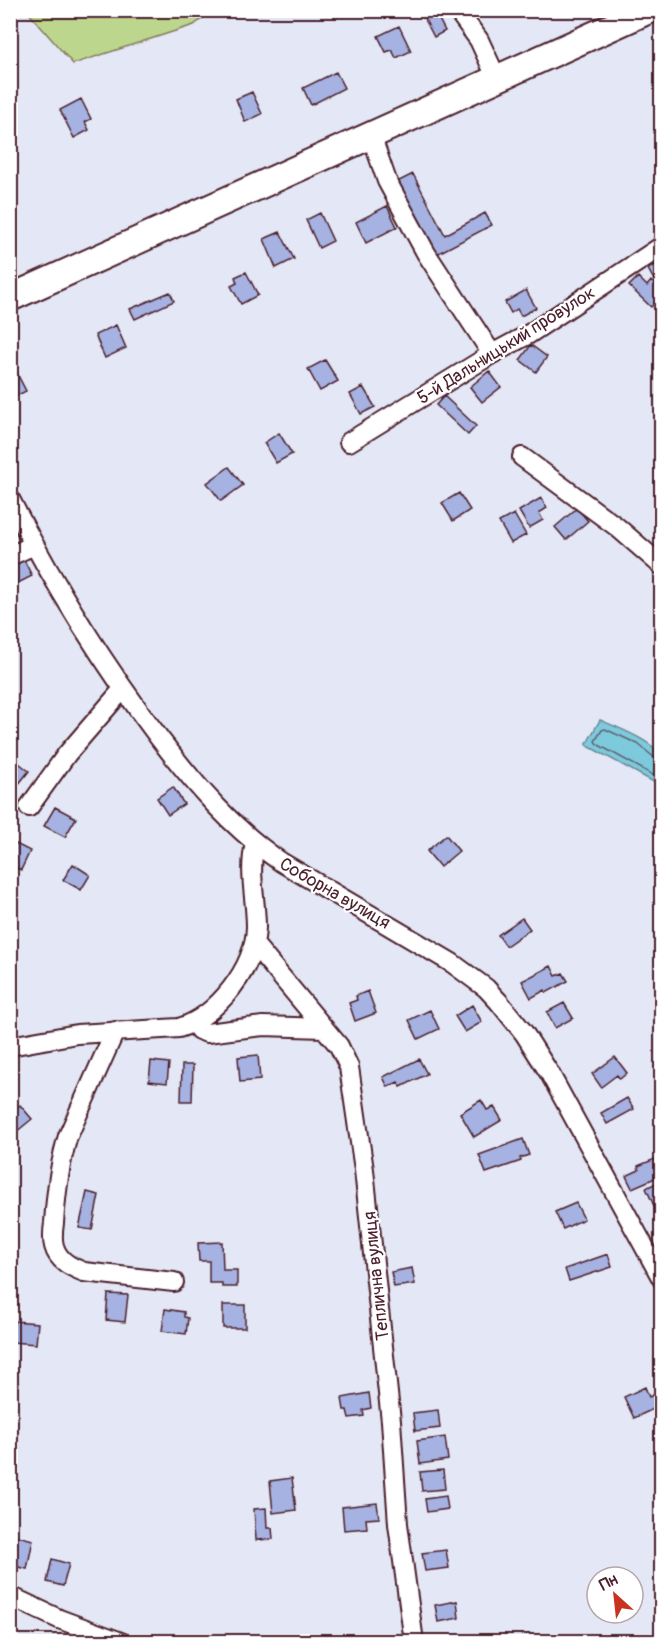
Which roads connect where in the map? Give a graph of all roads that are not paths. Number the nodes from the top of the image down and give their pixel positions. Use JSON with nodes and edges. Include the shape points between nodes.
{"nodes":[{"id":1,"x":457,"y":10,"type":"edge"},
{"id":2,"x":649,"y":10,"type":"edge"},
{"id":3,"x":497,"y":79,"type":"junction"},
{"id":4,"x":371,"y":135,"type":"junction"},
{"id":5,"x":662,"y":246,"type":"edge"},
{"id":6,"x":10,"y":298,"type":"edge"},
{"id":7,"x":492,"y":354,"type":"junction"},
{"id":8,"x":350,"y":442,"type":"dead end"},
{"id":9,"x":522,"y":457,"type":"dead end"},
{"id":10,"x":10,"y":499,"type":"edge"},
{"id":11,"x":34,"y":545,"type":"junction"},
{"id":12,"x":10,"y":556,"type":"edge"},
{"id":13,"x":662,"y":566,"type":"edge"},
{"id":14,"x":123,"y":689,"type":"junction"},
{"id":15,"x":29,"y":807,"type":"dead end"},
{"id":16,"x":255,"y":844,"type":"junction"},
{"id":17,"x":255,"y":944,"type":"junction"},
{"id":18,"x":194,"y":1023,"type":"junction"},
{"id":19,"x":324,"y":1028,"type":"junction"},
{"id":20,"x":115,"y":1031,"type":"junction"},
{"id":21,"x":10,"y":1046,"type":"edge"},
{"id":22,"x":655,"y":1251,"type":"edge"},
{"id":23,"x":662,"y":1279,"type":"edge"},
{"id":24,"x":174,"y":1282,"type":"dead end"},
{"id":25,"x":10,"y":1596,"type":"edge"},
{"id":26,"x":121,"y":1641,"type":"edge"},
{"id":27,"x":414,"y":1641,"type":"edge"}],
"edges":[{"from":1,"to":3,"type":"street","via":[[479,40]]},
{"from":2,"to":3,"type":"highway"},
{"from":3,"to":4,"type":"highway"},
{"from":4,"to":6,"type":"highway"},
{"from":4,"to":7,"type":"street","via":[[387,181],[426,253]]},
{"from":5,"to":7,"type":"street","name":"5-й Дальницький провулок"},
{"from":7,"to":8,"type":"street","name":"5-й Дальницький провулок"},
{"from":9,"to":13,"type":"street","via":[[617,527]]},
{"from":10,"to":11,"type":"street","name":"Соборна вулиця"},
{"from":11,"to":12,"type":"street"},
{"from":11,"to":14,"type":"street","name":"Соборна вулиця"},
{"from":14,"to":15,"type":"street","via":[[67,754]]},
{"from":14,"to":16,"type":"street","name":"Соборна вулиця","via":[[187,774]]},
{"from":16,"to":17,"type":"street","via":[[251,869]]},
{"from":16,"to":22,"type":"street","name":"Соборна вулиця","via":[[452,963],[486,988],[524,1033]]},
{"from":17,"to":18,"type":"street","via":[[234,983]]},
{"from":17,"to":19,"type":"street","name":"Теплична вулиця"},
{"from":18,"to":19,"type":"street","via":[[207,1033],[263,1026]]},
{"from":18,"to":20,"type":"street","via":[[172,1030]]},
{"from":19,"to":27,"type":"street","name":"Теплична вулиця","via":[[345,1057],[352,1084]]},
{"from":20,"to":21,"type":"street"},
{"from":20,"to":24,"type":"street","via":[[64,1150],[56,1186],[54,1246],[63,1262],[84,1272]]},
{"from":22,"to":23,"type":"street","name":"Соборна вулиця"},
{"from":25,"to":26,"type":"street"}]}
